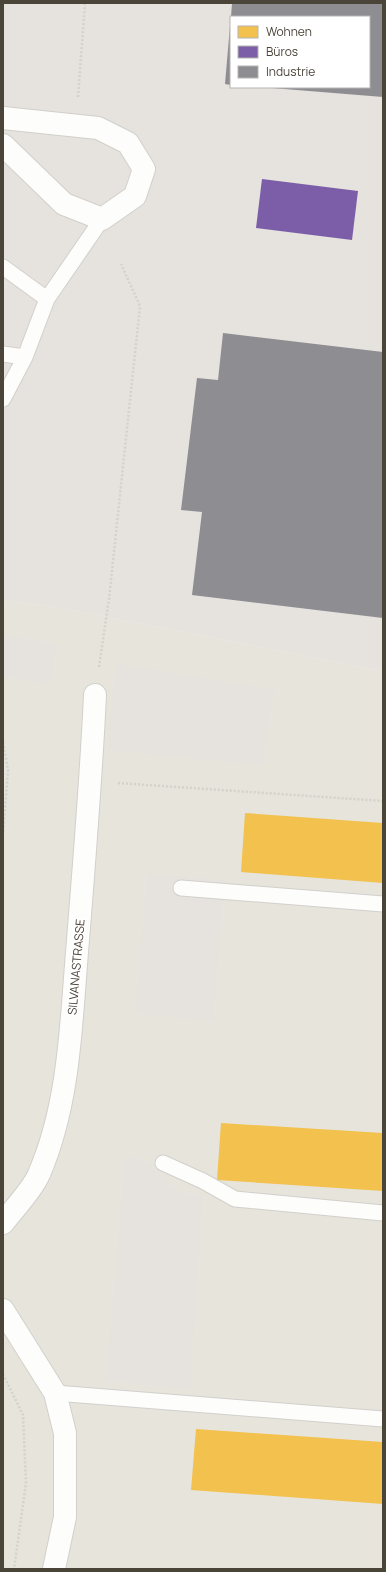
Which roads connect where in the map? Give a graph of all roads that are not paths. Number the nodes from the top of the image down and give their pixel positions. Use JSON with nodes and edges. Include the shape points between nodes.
{"nodes":[{"id":1,"x":3,"y":118,"type":"edge"},
{"id":2,"x":3,"y":145,"type":"edge"},
{"id":3,"x":102,"y":219,"type":"junction"},
{"id":4,"x":3,"y":267,"type":"edge"},
{"id":5,"x":47,"y":299,"type":"junction"},
{"id":6,"x":3,"y":354,"type":"edge"},
{"id":7,"x":25,"y":357,"type":"junction"},
{"id":8,"x":3,"y":399,"type":"edge"},
{"id":9,"x":95,"y":695,"type":"road end"},
{"id":10,"x":181,"y":888,"type":"dead end"},
{"id":11,"x":383,"y":904,"type":"edge"},
{"id":12,"x":163,"y":1163,"type":"dead end"},
{"id":13,"x":383,"y":1213,"type":"edge"},
{"id":14,"x":3,"y":1223,"type":"edge"},
{"id":15,"x":3,"y":1310,"type":"edge"},
{"id":16,"x":55,"y":1393,"type":"junction"},
{"id":17,"x":383,"y":1419,"type":"edge"},
{"id":18,"x":54,"y":1569,"type":"edge"}],
"edges":[{"from":1,"to":3,"type":"street","via":[[98,128],[128,143],[144,169],[135,196]]},
{"from":2,"to":3,"type":"street","via":[[64,204]]},
{"from":3,"to":5,"type":"lane"},
{"from":4,"to":5,"type":"lane"},
{"from":5,"to":7,"type":"lane"},
{"from":6,"to":7,"type":"lane"},
{"from":7,"to":8,"type":"lane"},
{"from":9,"to":14,"type":"street","name":"SILVANASTRASSE","via":[[91,782],[64,1086],[57,1121],[38,1176]]},
{"from":10,"to":11,"type":"lane"},
{"from":12,"to":13,"type":"lane","via":[[235,1199]]},
{"from":15,"to":16,"type":"street"},
{"from":16,"to":17,"type":"lane"},
{"from":16,"to":18,"type":"street","via":[[65,1434],[65,1517]]}]}
